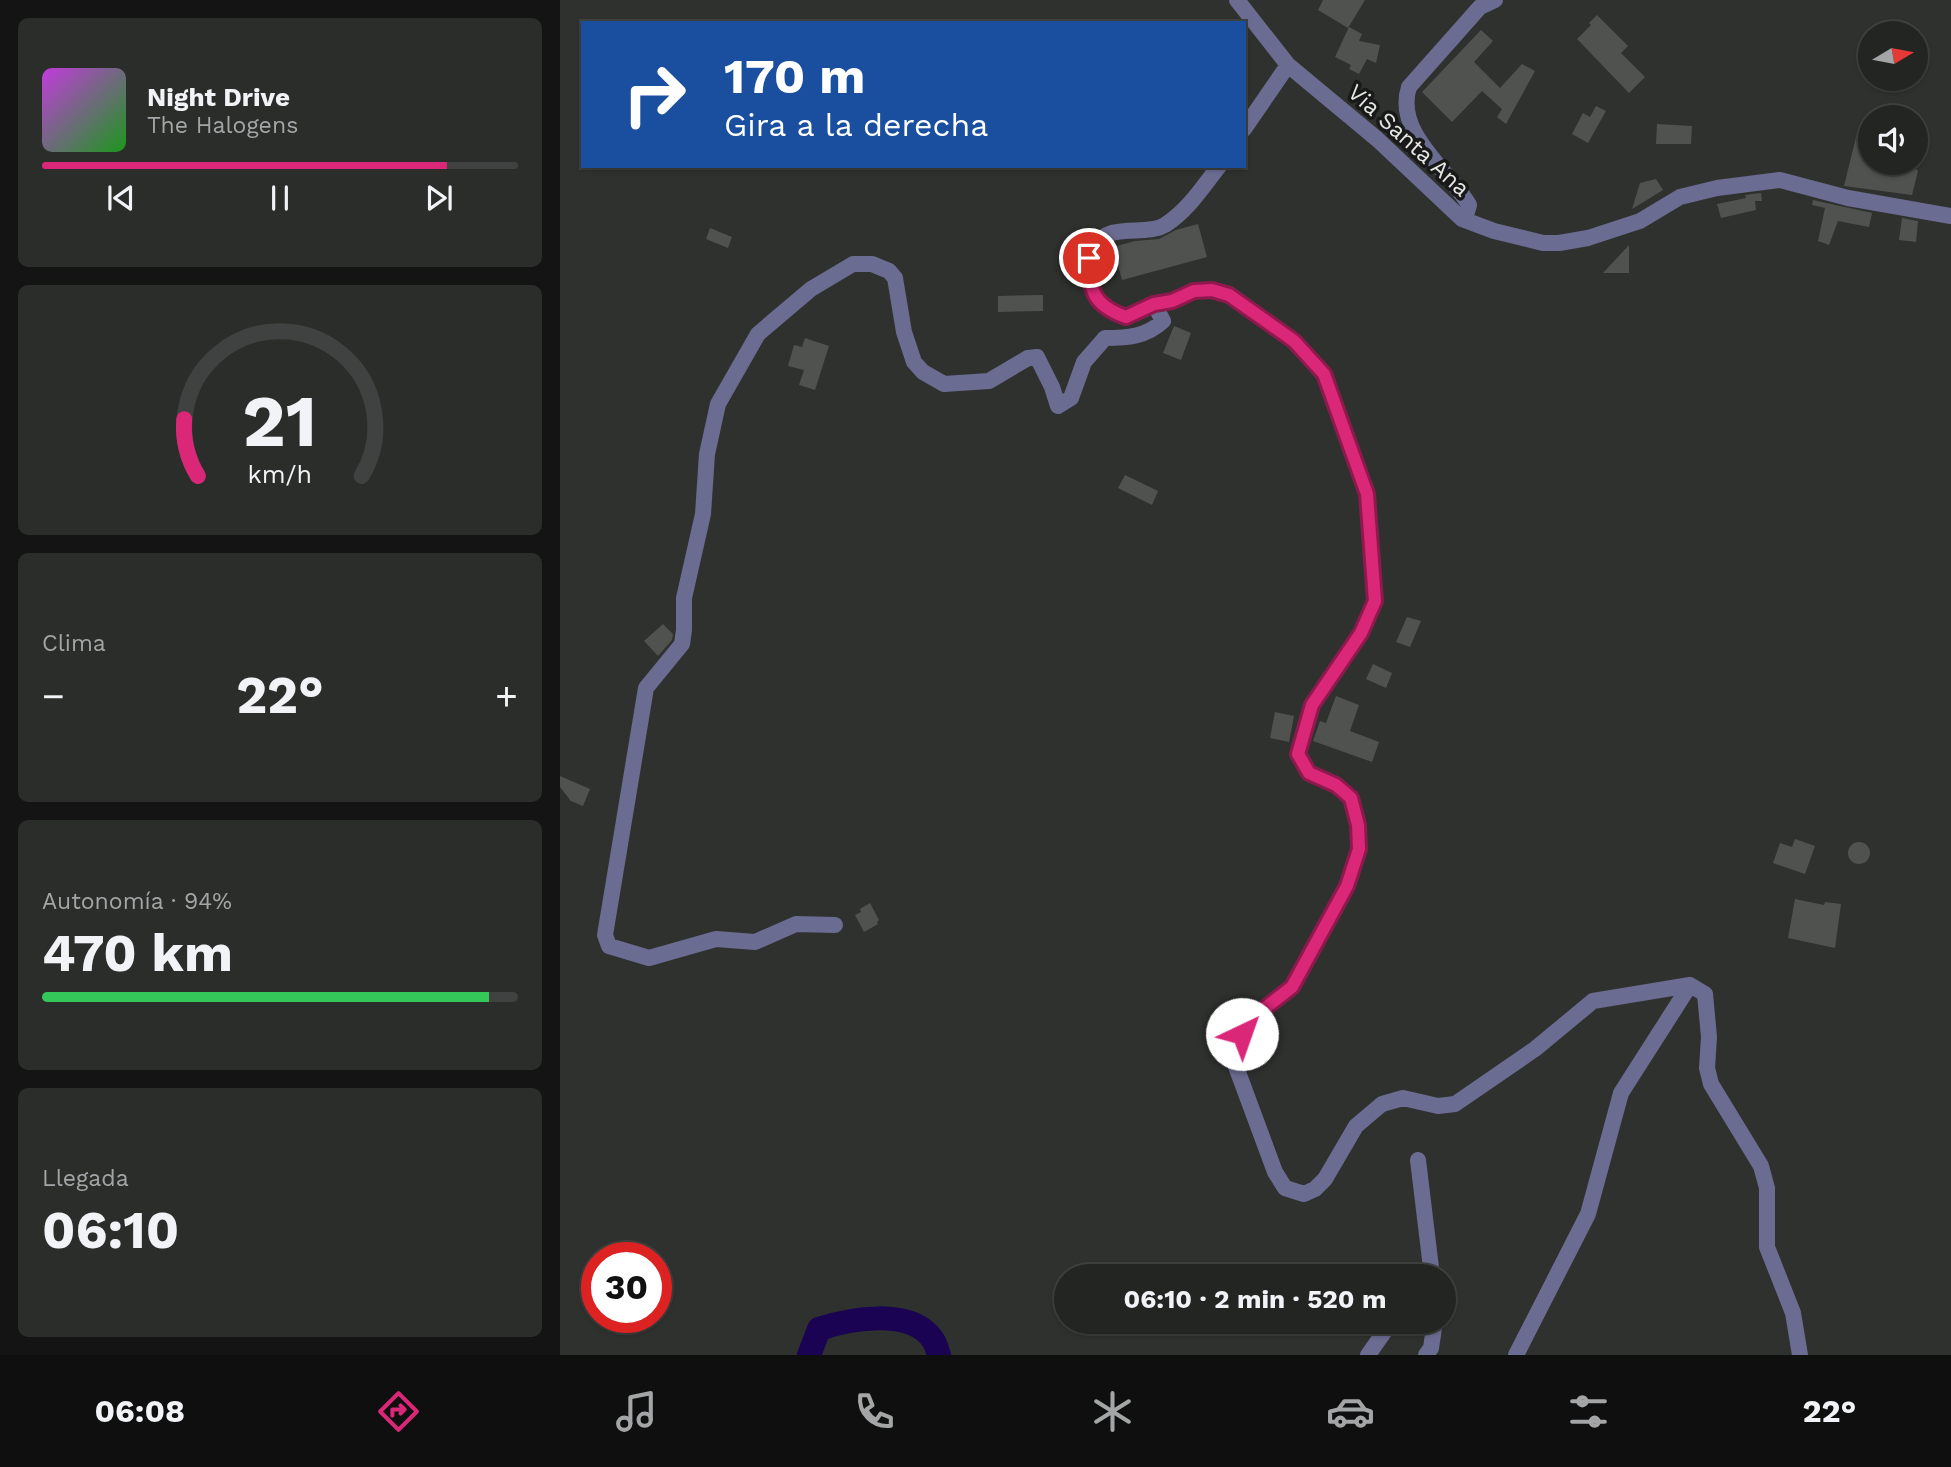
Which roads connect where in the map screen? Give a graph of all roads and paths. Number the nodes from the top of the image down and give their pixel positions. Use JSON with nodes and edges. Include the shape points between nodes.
{"nodes":[{"id":1,"x":1237,"y":0,"type":"edge"},
{"id":2,"x":1495,"y":0,"type":"edge"},
{"id":3,"x":1289,"y":65,"type":"junction"},
{"id":4,"x":1246,"y":126,"type":"edge"},
{"id":5,"x":1218,"y":168,"type":"edge"},
{"id":6,"x":1951,"y":216,"type":"edge"},
{"id":7,"x":1462,"y":219,"type":"junction"},
{"id":8,"x":1154,"y":304,"type":"junction"},
{"id":9,"x":835,"y":925,"type":"dead end"},
{"id":10,"x":1690,"y":985,"type":"junction"},
{"id":11,"x":1418,"y":1160,"type":"dead end"},
{"id":12,"x":1431,"y":1264,"type":"edge"},
{"id":13,"x":1383,"y":1334,"type":"edge"},
{"id":14,"x":1433,"y":1334,"type":"edge"},
{"id":15,"x":1368,"y":1355,"type":"edge"},
{"id":16,"x":1426,"y":1355,"type":"edge"},
{"id":17,"x":1516,"y":1355,"type":"edge"},
{"id":18,"x":1800,"y":1355,"type":"edge"}],
"edges":[{"from":1,"to":3,"type":"street","name":"Via Santa Ana"},
{"from":2,"to":7,"type":"street","via":[[1480,7],[1409,87],[1405,98],[1417,138],[1469,205]]},
{"from":3,"to":4,"type":"street"},
{"from":3,"to":7,"type":"street","name":"Via Santa Ana"},
{"from":5,"to":8,"type":"street","via":[[1188,208],[1162,227],[1115,232],[1098,241],[1089,258],[1093,292],[1101,306],[1126,317]]},
{"from":6,"to":7,"type":"street","name":"Via Santa Ana","via":[[1848,198],[1780,180],[1717,187],[1680,197],[1640,221],[1559,243],[1494,231]]},
{"from":8,"to":9,"type":"street","via":[[1163,321],[1132,338],[1105,338],[1084,362],[1071,398],[1058,406],[1037,357],[989,381],[944,384],[923,372],[914,362],[904,332],[895,278],[872,264],[853,264],[811,289],[758,334],[718,404],[707,454],[703,514],[684,598],[682,644],[646,688],[605,935],[609,946],[649,958],[716,939],[755,942],[796,924]]},
{"from":8,"to":10,"type":"street","via":[[1212,290],[1229,295],[1294,341],[1324,374],[1367,494],[1375,601],[1361,633],[1312,705],[1298,754],[1309,773],[1351,798],[1359,849],[1347,886],[1292,987],[1256,1015],[1242,1034],[1236,1064],[1285,1188],[1304,1194],[1315,1189],[1356,1126],[1382,1104],[1403,1098],[1455,1104],[1535,1049],[1593,1001]]},
{"from":10,"to":17,"type":"street","via":[[1622,1093],[1588,1214]]},
{"from":10,"to":18,"type":"street","via":[[1705,994],[1711,1084],[1761,1166],[1767,1188],[1767,1247],[1793,1314]]},
{"from":11,"to":12,"type":"street"},
{"from":13,"to":15,"type":"street"},
{"from":14,"to":16,"type":"street"}]}
